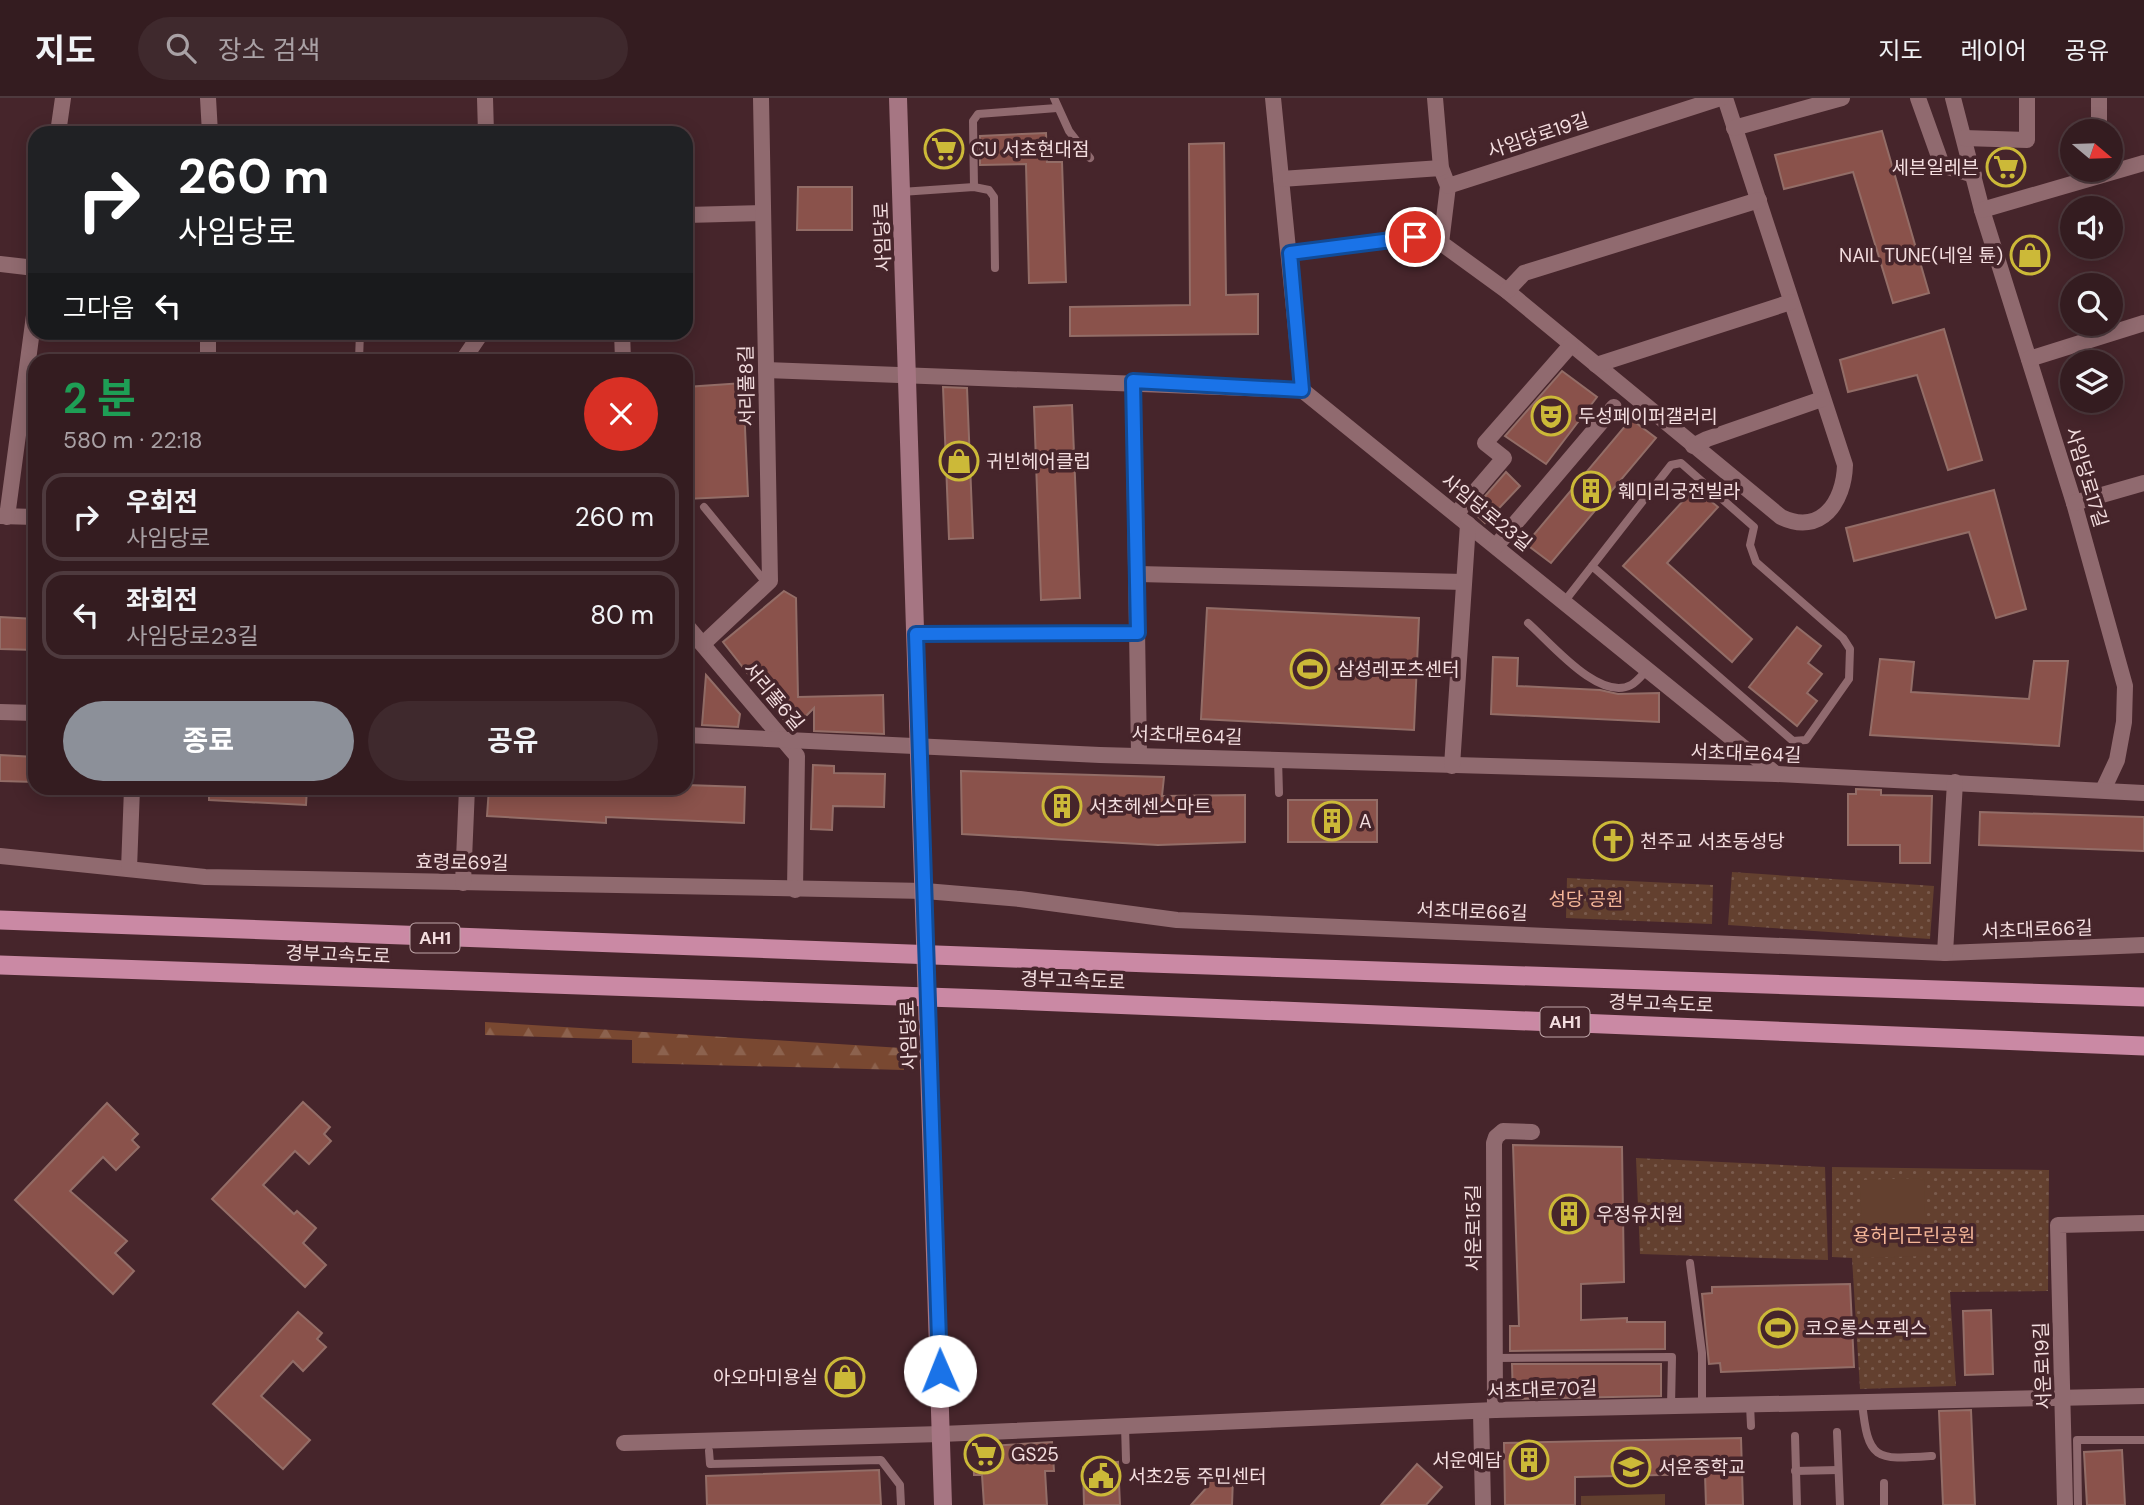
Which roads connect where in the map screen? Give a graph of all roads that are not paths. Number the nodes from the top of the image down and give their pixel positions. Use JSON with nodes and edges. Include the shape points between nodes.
{"nodes":[{"id":1,"x":63,"y":98,"type":"edge"},
{"id":2,"x":208,"y":98,"type":"edge"},
{"id":3,"x":485,"y":98,"type":"edge"},
{"id":4,"x":761,"y":98,"type":"edge"},
{"id":5,"x":898,"y":98,"type":"edge"},
{"id":6,"x":1054,"y":98,"type":"edge"},
{"id":7,"x":1273,"y":98,"type":"edge"},
{"id":8,"x":1435,"y":98,"type":"edge"},
{"id":9,"x":1723,"y":98,"type":"edge"},
{"id":10,"x":1842,"y":98,"type":"edge"},
{"id":11,"x":1918,"y":98,"type":"edge"},
{"id":12,"x":1953,"y":98,"type":"edge"},
{"id":13,"x":2027,"y":98,"type":"edge"},
{"id":14,"x":2099,"y":98,"type":"edge"},
{"id":15,"x":1057,"y":108,"type":"junction"},
{"id":16,"x":2099,"y":119,"type":"edge"},
{"id":17,"x":59,"y":126,"type":"edge"},
{"id":18,"x":210,"y":126,"type":"edge"},
{"id":19,"x":486,"y":126,"type":"edge"},
{"id":20,"x":1734,"y":128,"type":"junction"},
{"id":21,"x":1964,"y":138,"type":"junction"},
{"id":22,"x":1090,"y":159,"type":"dead end"},
{"id":23,"x":2144,"y":163,"type":"edge"},
{"id":24,"x":1441,"y":168,"type":"junction"},
{"id":25,"x":2123,"y":168,"type":"edge"},
{"id":26,"x":1974,"y":175,"type":"junction"},
{"id":27,"x":1281,"y":180,"type":"junction"},
{"id":28,"x":2071,"y":182,"type":"edge"},
{"id":29,"x":1448,"y":186,"type":"junction"},
{"id":30,"x":974,"y":187,"type":"junction"},
{"id":31,"x":901,"y":192,"type":"junction"},
{"id":32,"x":1759,"y":200,"type":"junction"},
{"id":33,"x":1982,"y":210,"type":"junction"},
{"id":34,"x":763,"y":213,"type":"junction"},
{"id":35,"x":693,"y":215,"type":"edge"},
{"id":36,"x":1440,"y":234,"type":"junction"},
{"id":37,"x":1290,"y":253,"type":"junction"},
{"id":38,"x":0,"y":264,"type":"edge"},
{"id":39,"x":28,"y":267,"type":"edge"},
{"id":40,"x":995,"y":268,"type":"dead end"},
{"id":41,"x":1507,"y":291,"type":"junction"},
{"id":42,"x":1791,"y":302,"type":"junction"},
{"id":43,"x":2144,"y":323,"type":"edge"},
{"id":44,"x":1571,"y":345,"type":"junction"},
{"id":45,"x":28,"y":355,"type":"edge"},
{"id":46,"x":2029,"y":359,"type":"junction"},
{"id":47,"x":1595,"y":365,"type":"junction"},
{"id":48,"x":766,"y":370,"type":"junction"},
{"id":49,"x":908,"y":374,"type":"junction"},
{"id":50,"x":1133,"y":381,"type":"junction"},
{"id":51,"x":1302,"y":390,"type":"junction"},
{"id":52,"x":1822,"y":398,"type":"junction"},
{"id":53,"x":1614,"y":407,"type":"dead end"},
{"id":54,"x":1693,"y":446,"type":"junction"},
{"id":55,"x":2144,"y":483,"type":"edge"},
{"id":56,"x":2074,"y":503,"type":"junction"},
{"id":57,"x":704,"y":507,"type":"dead end"},
{"id":58,"x":4,"y":517,"type":"edge"},
{"id":59,"x":28,"y":517,"type":"edge"},
{"id":60,"x":1462,"y":519,"type":"junction"},
{"id":61,"x":1496,"y":546,"type":"junction"},
{"id":62,"x":1592,"y":566,"type":"junction"},
{"id":63,"x":1138,"y":573,"type":"junction"},
{"id":64,"x":1464,"y":582,"type":"junction"},
{"id":65,"x":767,"y":584,"type":"junction"},
{"id":66,"x":1564,"y":602,"type":"junction"},
{"id":67,"x":1528,"y":622,"type":"dead end"},
{"id":68,"x":693,"y":633,"type":"edge"},
{"id":69,"x":1138,"y":633,"type":"junction"},
{"id":70,"x":916,"y":634,"type":"junction"},
{"id":71,"x":703,"y":644,"type":"junction"},
{"id":72,"x":1647,"y":670,"type":"junction"},
{"id":73,"x":0,"y":712,"type":"edge"},
{"id":74,"x":28,"y":713,"type":"edge"},
{"id":75,"x":693,"y":735,"type":"edge"},
{"id":76,"x":785,"y":741,"type":"junction"},
{"id":77,"x":920,"y":744,"type":"junction"},
{"id":78,"x":1139,"y":754,"type":"junction"},
{"id":79,"x":1279,"y":760,"type":"junction"},
{"id":80,"x":1452,"y":766,"type":"junction"},
{"id":81,"x":1776,"y":774,"type":"junction"},
{"id":82,"x":1955,"y":782,"type":"junction"},
{"id":83,"x":2103,"y":790,"type":"junction"},
{"id":84,"x":1279,"y":793,"type":"dead end"},
{"id":85,"x":2144,"y":793,"type":"edge"},
{"id":86,"x":132,"y":795,"type":"edge"},
{"id":87,"x":467,"y":795,"type":"edge"},
{"id":88,"x":0,"y":856,"type":"edge"},
{"id":89,"x":129,"y":869,"type":"junction"},
{"id":90,"x":463,"y":883,"type":"junction"},
{"id":91,"x":795,"y":890,"type":"junction"},
{"id":92,"x":925,"y":891,"type":"junction"},
{"id":93,"x":0,"y":920,"type":"edge"},
{"id":94,"x":2144,"y":945,"type":"edge"},
{"id":95,"x":1945,"y":953,"type":"junction"},
{"id":96,"x":0,"y":965,"type":"edge"},
{"id":97,"x":2144,"y":997,"type":"edge"},
{"id":98,"x":2144,"y":1046,"type":"edge"},
{"id":99,"x":1532,"y":1132,"type":"dead end"},
{"id":100,"x":2144,"y":1223,"type":"edge"},
{"id":101,"x":1690,"y":1263,"type":"dead end"},
{"id":102,"x":1494,"y":1358,"type":"junction"},
{"id":103,"x":2144,"y":1396,"type":"edge"},
{"id":104,"x":2064,"y":1399,"type":"junction"},
{"id":105,"x":1862,"y":1402,"type":"junction"},
{"id":106,"x":1750,"y":1405,"type":"junction"},
{"id":107,"x":1671,"y":1406,"type":"junction"},
{"id":108,"x":1702,"y":1406,"type":"junction"},
{"id":109,"x":1488,"y":1411,"type":"junction"},
{"id":110,"x":1125,"y":1426,"type":"junction"},
{"id":111,"x":1751,"y":1426,"type":"dead end"},
{"id":112,"x":1837,"y":1432,"type":"dead end"},
{"id":113,"x":941,"y":1434,"type":"junction"},
{"id":114,"x":1795,"y":1436,"type":"dead end"},
{"id":115,"x":2144,"y":1440,"type":"edge"},
{"id":116,"x":624,"y":1443,"type":"dead end"},
{"id":117,"x":709,"y":1451,"type":"dead end"},
{"id":118,"x":1932,"y":1456,"type":"dead end"},
{"id":119,"x":1126,"y":1460,"type":"dead end"},
{"id":120,"x":1838,"y":1470,"type":"junction"},
{"id":121,"x":1795,"y":1471,"type":"junction"},
{"id":122,"x":1884,"y":1483,"type":"dead end"},
{"id":123,"x":901,"y":1505,"type":"edge"},
{"id":124,"x":943,"y":1505,"type":"edge"},
{"id":125,"x":1483,"y":1505,"type":"edge"},
{"id":126,"x":1797,"y":1505,"type":"edge"},
{"id":127,"x":1840,"y":1505,"type":"edge"},
{"id":128,"x":1884,"y":1505,"type":"edge"},
{"id":129,"x":2065,"y":1505,"type":"edge"},
{"id":130,"x":2078,"y":1505,"type":"edge"}],
"edges":[{"from":1,"to":17,"type":"street"},
{"from":2,"to":18,"type":"street"},
{"from":3,"to":19,"type":"street"},
{"from":4,"to":34,"type":"street","name":"서리풀8길"},
{"from":5,"to":31,"type":"main road","name":"사임당로"},
{"from":6,"to":15,"type":"lane"},
{"from":7,"to":27,"type":"street"},
{"from":8,"to":24,"type":"street"},
{"from":9,"to":20,"type":"street","name":"사임당로19길"},
{"from":9,"to":29,"type":"street","name":"사임당로19길"},
{"from":10,"to":20,"type":"street"},
{"from":11,"to":26,"type":"street","via":[[1942,165]]},
{"from":12,"to":21,"type":"street","name":"사임당로17길"},
{"from":13,"to":21,"type":"street","via":[[2027,140]]},
{"from":14,"to":16,"type":"street"},
{"from":15,"to":22,"type":"lane"},
{"from":15,"to":30,"type":"lane","via":[[978,114],[973,121]]},
{"from":20,"to":32,"type":"street","name":"사임당로19길"},
{"from":21,"to":26,"type":"street","name":"사임당로17길"},
{"from":23,"to":25,"type":"street"},
{"from":24,"to":27,"type":"street"},
{"from":24,"to":29,"type":"street"},
{"from":26,"to":33,"type":"street","name":"사임당로17길"},
{"from":27,"to":37,"type":"street"},
{"from":28,"to":33,"type":"street"},
{"from":29,"to":36,"type":"street"},
{"from":30,"to":31,"type":"lane"},
{"from":30,"to":40,"type":"lane","via":[[989,190],[994,197]]},
{"from":31,"to":49,"type":"main road","name":"사임당로"},
{"from":32,"to":41,"type":"street","via":[[1524,273]]},
{"from":32,"to":42,"type":"street","name":"사임당로19길"},
{"from":33,"to":46,"type":"street","name":"사임당로17길"},
{"from":34,"to":35,"type":"street"},
{"from":34,"to":48,"type":"street","name":"서리풀8길"},
{"from":36,"to":37,"type":"street"},
{"from":36,"to":41,"type":"street","name":"사임당로19길","via":[[1441,243]]},
{"from":37,"to":51,"type":"street"},
{"from":38,"to":39,"type":"street"},
{"from":41,"to":44,"type":"street","name":"사임당로19길"},
{"from":42,"to":47,"type":"street"},
{"from":42,"to":52,"type":"street","name":"사임당로19길"},
{"from":43,"to":46,"type":"street"},
{"from":44,"to":47,"type":"street","name":"사임당로19길"},
{"from":44,"to":60,"type":"street","via":[[1485,443],[1504,458]]},
{"from":45,"to":58,"type":"street"},
{"from":46,"to":56,"type":"street","name":"사임당로17길"},
{"from":47,"to":54,"type":"street","name":"사임당로19길"},
{"from":48,"to":49,"type":"street"},
{"from":48,"to":65,"type":"street","name":"서리풀8길"},
{"from":49,"to":50,"type":"street"},
{"from":49,"to":70,"type":"main road","name":"사임당로"},
{"from":50,"to":51,"type":"street"},
{"from":50,"to":63,"type":"street"},
{"from":51,"to":60,"type":"street","name":"사임당로23길"},
{"from":52,"to":54,"type":"street"},
{"from":52,"to":54,"type":"street","name":"사임당로19길","via":[[1845,465],[1840,498],[1825,516],[1781,517]]},
{"from":53,"to":61,"type":"street"},
{"from":55,"to":56,"type":"street"},
{"from":56,"to":83,"type":"street","name":"사임당로17길","via":[[2125,686],[2117,760]]},
{"from":57,"to":65,"type":"lane"},
{"from":58,"to":59,"type":"street"},
{"from":60,"to":61,"type":"street","name":"사임당로23길"},
{"from":60,"to":64,"type":"street"},
{"from":61,"to":66,"type":"street","name":"사임당로23길"},
{"from":62,"to":62,"type":"lane","via":[[1671,465],[1685,465],[1754,527],[1751,545],[1756,562],[1843,638],[1852,664],[1849,679],[1806,740],[1793,741]]},
{"from":62,"to":66,"type":"lane"},
{"from":63,"to":64,"type":"street"},
{"from":63,"to":69,"type":"street"},
{"from":64,"to":80,"type":"street"},
{"from":65,"to":71,"type":"street"},
{"from":66,"to":72,"type":"street","name":"사임당로23길"},
{"from":67,"to":72,"type":"lane","via":[[1599,685],[1632,685]]},
{"from":68,"to":71,"type":"street","name":"서리풀6길"},
{"from":69,"to":70,"type":"street"},
{"from":69,"to":78,"type":"street"},
{"from":70,"to":77,"type":"main road","name":"사임당로"},
{"from":71,"to":76,"type":"street","name":"서리풀6길"},
{"from":72,"to":81,"type":"street","name":"사임당로23길"},
{"from":73,"to":74,"type":"street"},
{"from":75,"to":76,"type":"street","name":"서초대로64길"},
{"from":76,"to":77,"type":"street","name":"서초대로64길"},
{"from":76,"to":91,"type":"street","name":"서리풀6길","via":[[797,756]]},
{"from":77,"to":78,"type":"street","name":"서초대로64길"},
{"from":77,"to":92,"type":"main road","name":"사임당로"},
{"from":78,"to":79,"type":"street","name":"서초대로64길"},
{"from":79,"to":80,"type":"street","name":"서초대로64길"},
{"from":79,"to":84,"type":"lane"},
{"from":80,"to":81,"type":"street","name":"서초대로64길"},
{"from":81,"to":82,"type":"street","name":"서초대로64길"},
{"from":82,"to":83,"type":"street","name":"서초대로64길"},
{"from":82,"to":95,"type":"street"},
{"from":83,"to":85,"type":"street","name":"서초대로64길"},
{"from":86,"to":89,"type":"street"},
{"from":87,"to":90,"type":"street"},
{"from":88,"to":89,"type":"street","name":"효령로69길"},
{"from":89,"to":90,"type":"street","name":"효령로69길","via":[[205,877]]},
{"from":90,"to":91,"type":"street","name":"효령로69길"},
{"from":91,"to":92,"type":"street","name":"효령로69길"},
{"from":92,"to":95,"type":"street","name":"서초대로66길","via":[[1177,920]]},
{"from":92,"to":113,"type":"main road","name":"사임당로"},
{"from":93,"to":97,"type":"highway","name":"경부고속도로","number":"AH1","via":[[712,950]]},
{"from":94,"to":95,"type":"street","name":"서초대로66길"},
{"from":96,"to":98,"type":"highway","name":"경부고속도로","number":"AH1"},
{"from":99,"to":102,"type":"street","name":"서운로15길","via":[[1503,1131],[1494,1143]]},
{"from":100,"to":104,"type":"street","name":"서운로19길","via":[[2058,1226]]},
{"from":101,"to":108,"type":"lane","via":[[1702,1353]]},
{"from":102,"to":107,"type":"lane","via":[[1672,1357]]},
{"from":102,"to":109,"type":"street","name":"서운로15길"},
{"from":103,"to":104,"type":"street","name":"서초대로70길"},
{"from":104,"to":105,"type":"street","name":"서초대로70길"},
{"from":104,"to":129,"type":"street","name":"서운로19길"},
{"from":105,"to":106,"type":"street","name":"서초대로70길"},
{"from":105,"to":118,"type":"lane","via":[[1865,1437],[1881,1454],[1896,1459]]},
{"from":106,"to":108,"type":"street","name":"서초대로70길"},
{"from":106,"to":111,"type":"lane"},
{"from":107,"to":108,"type":"street","name":"서초대로70길"},
{"from":107,"to":109,"type":"street","name":"서초대로70길"},
{"from":109,"to":110,"type":"street","name":"서초대로70길"},
{"from":109,"to":125,"type":"street","name":"서운로15길"},
{"from":110,"to":113,"type":"street","name":"서초대로70길"},
{"from":110,"to":119,"type":"lane"},
{"from":112,"to":120,"type":"lane"},
{"from":113,"to":116,"type":"street"},
{"from":113,"to":124,"type":"main road","name":"사임당로"},
{"from":114,"to":121,"type":"lane"},
{"from":115,"to":130,"type":"lane","via":[[2077,1440]]},
{"from":117,"to":123,"type":"lane","via":[[710,1464],[881,1460],[900,1485]]},
{"from":120,"to":121,"type":"lane"},
{"from":120,"to":127,"type":"lane"},
{"from":121,"to":126,"type":"lane"},
{"from":122,"to":128,"type":"lane"}]}
